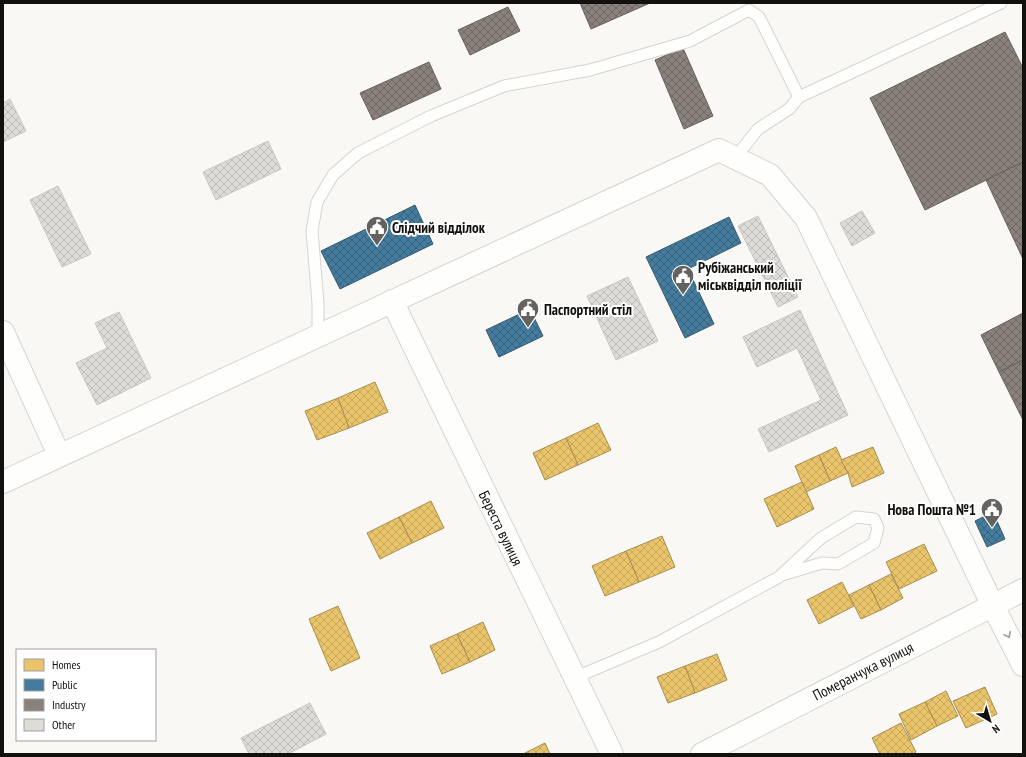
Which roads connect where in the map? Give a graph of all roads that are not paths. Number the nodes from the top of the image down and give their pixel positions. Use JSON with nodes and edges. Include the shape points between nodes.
{"nodes":[{"id":1,"x":1001,"y":3,"type":"edge"},
{"id":2,"x":800,"y":97,"type":"junction"},
{"id":3,"x":735,"y":158,"type":"junction"},
{"id":4,"x":392,"y":301,"type":"junction"},
{"id":5,"x":3,"y":332,"type":"edge"},
{"id":6,"x":318,"y":336,"type":"junction"},
{"id":7,"x":59,"y":455,"type":"junction"},
{"id":8,"x":3,"y":482,"type":"edge"},
{"id":9,"x":782,"y":575,"type":"junction"},
{"id":10,"x":1023,"y":590,"type":"edge"},
{"id":11,"x":992,"y":604,"type":"junction"},
{"id":12,"x":1023,"y":666,"type":"edge"},
{"id":13,"x":574,"y":678,"type":"junction"},
{"id":14,"x":612,"y":754,"type":"edge"},
{"id":15,"x":702,"y":754,"type":"edge"}],
"edges":[{"from":1,"to":2,"type":"lane"},
{"from":2,"to":3,"type":"lane","via":[[789,109],[758,130]]},
{"from":2,"to":6,"type":"lane","via":[[759,17],[749,10],[690,41],[590,70],[504,86],[431,116],[358,153],[333,174],[317,202],[312,231]]},
{"from":3,"to":4,"type":"street","via":[[719,150]]},
{"from":3,"to":11,"type":"street","via":[[770,175],[806,218]]},
{"from":4,"to":6,"type":"street"},
{"from":4,"to":13,"type":"street","name":"Береста вулиця"},
{"from":5,"to":7,"type":"street"},
{"from":6,"to":7,"type":"street"},
{"from":7,"to":8,"type":"street"},
{"from":9,"to":9,"type":"lane","via":[[821,538],[856,517],[874,519],[878,528],[874,543],[838,564],[822,563]]},
{"from":9,"to":13,"type":"lane","via":[[659,642]]},
{"from":10,"to":11,"type":"street","name":"Померанчука вулиця"},
{"from":11,"to":12,"type":"street","one_way":true},
{"from":11,"to":15,"type":"street","name":"Померанчука вулиця"},
{"from":13,"to":14,"type":"street","name":"Береста вулиця"}]}
